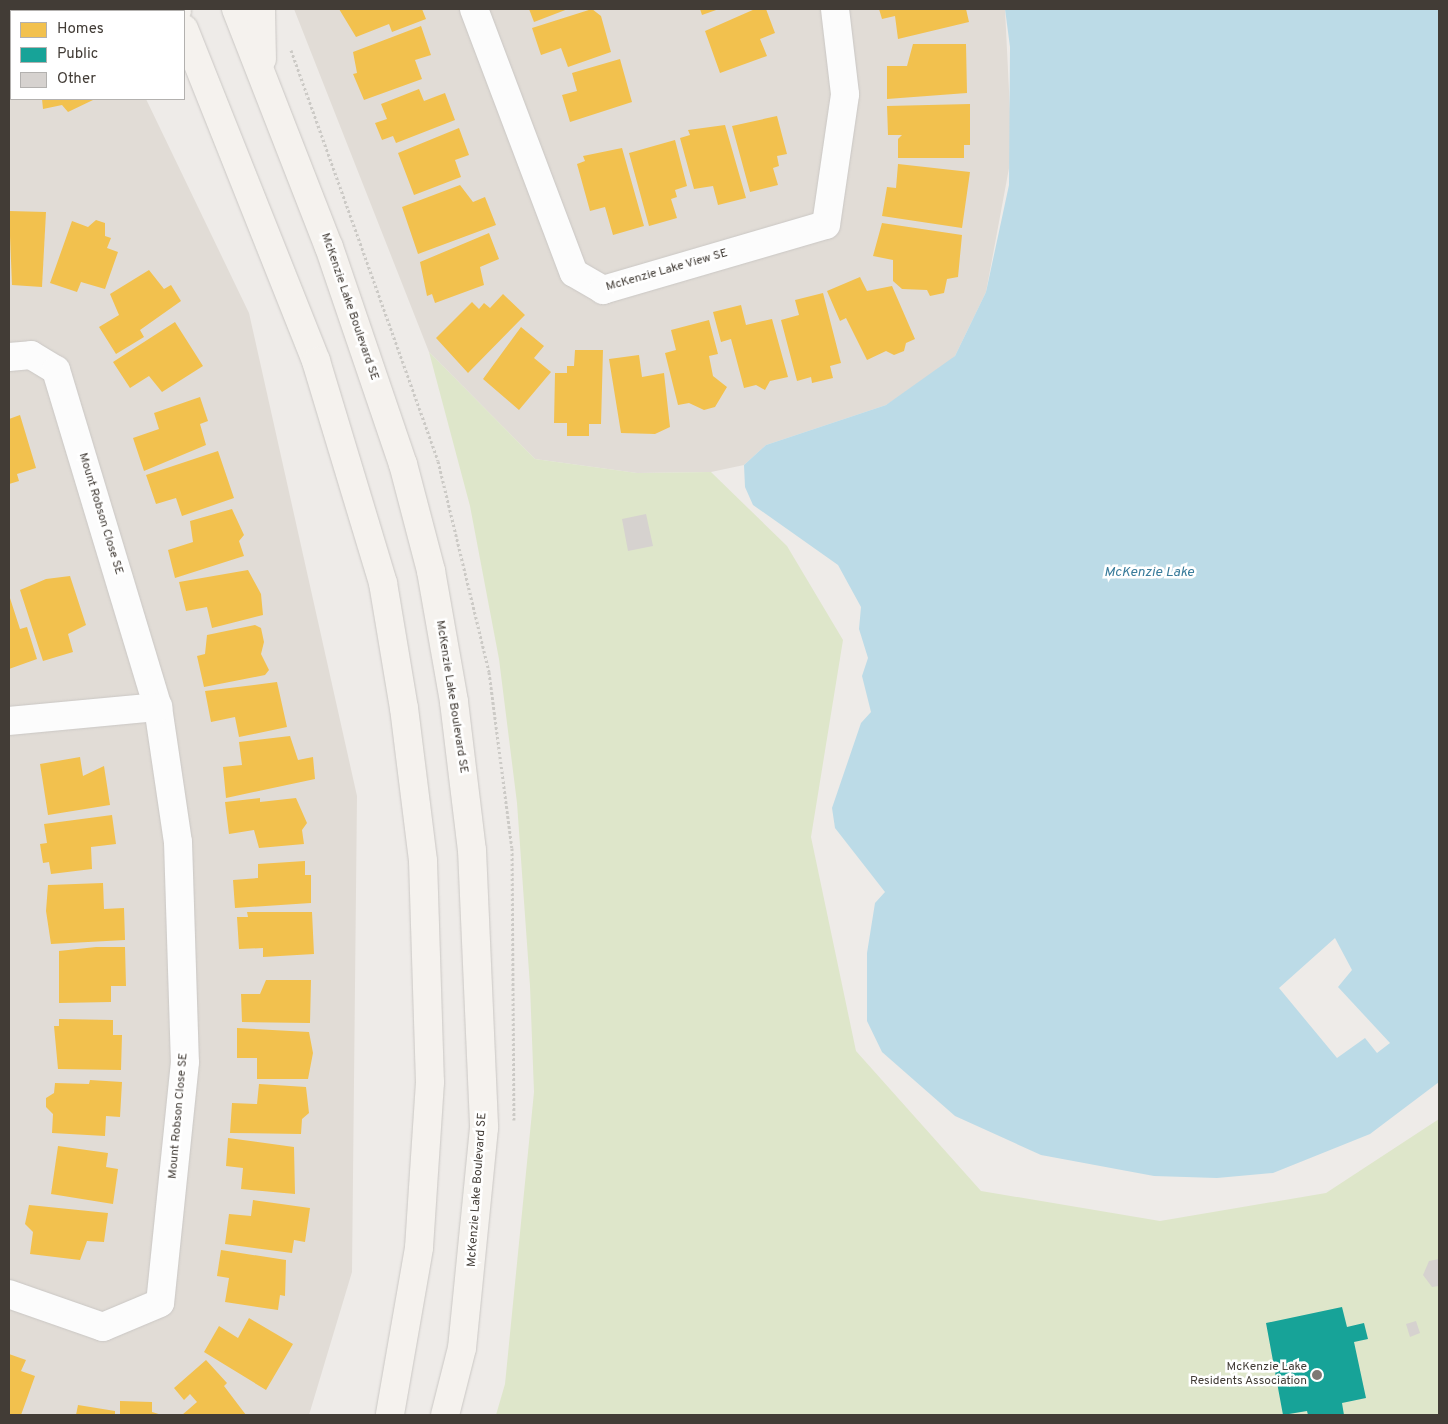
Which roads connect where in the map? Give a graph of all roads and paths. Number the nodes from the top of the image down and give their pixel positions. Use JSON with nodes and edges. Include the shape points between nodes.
{"nodes":[{"id":1,"x":236,"y":9,"type":"edge"},
{"id":2,"x":261,"y":9,"type":"edge"},
{"id":3,"x":474,"y":9,"type":"edge"},
{"id":4,"x":835,"y":9,"type":"edge"},
{"id":5,"x":185,"y":32,"type":"edge"},
{"id":6,"x":263,"y":80,"type":"junction"},
{"id":7,"x":9,"y":357,"type":"edge"},
{"id":8,"x":158,"y":707,"type":"junction"},
{"id":9,"x":9,"y":721,"type":"edge"},
{"id":10,"x":9,"y":1294,"type":"edge"},
{"id":11,"x":390,"y":1415,"type":"edge"},
{"id":12,"x":445,"y":1415,"type":"edge"}],
"edges":[{"from":1,"to":6,"type":"main road","name":"McKenzie Lake Boulevard SE"},
{"from":2,"to":6,"type":"main road"},
{"from":3,"to":4,"type":"street","name":"McKenzie Lake View SE","via":[[574,273],[603,290],[826,225],[845,94]]},
{"from":5,"to":11,"type":"main road","via":[[316,361],[383,583],[404,708],[423,861],[430,1082],[419,1248]]},
{"from":6,"to":12,"type":"main road","name":"McKenzie Lake Boulevard SE","via":[[329,247],[403,464],[431,571],[454,702],[472,850],[484,1128],[463,1338]]},
{"from":7,"to":8,"type":"street","name":"Mount Robson Close SE","via":[[31,355],[56,370]]},
{"from":8,"to":9,"type":"street"},
{"from":8,"to":10,"type":"street","name":"Mount Robson Close SE","via":[[178,842],[185,1062],[160,1303],[103,1327]]}]}
